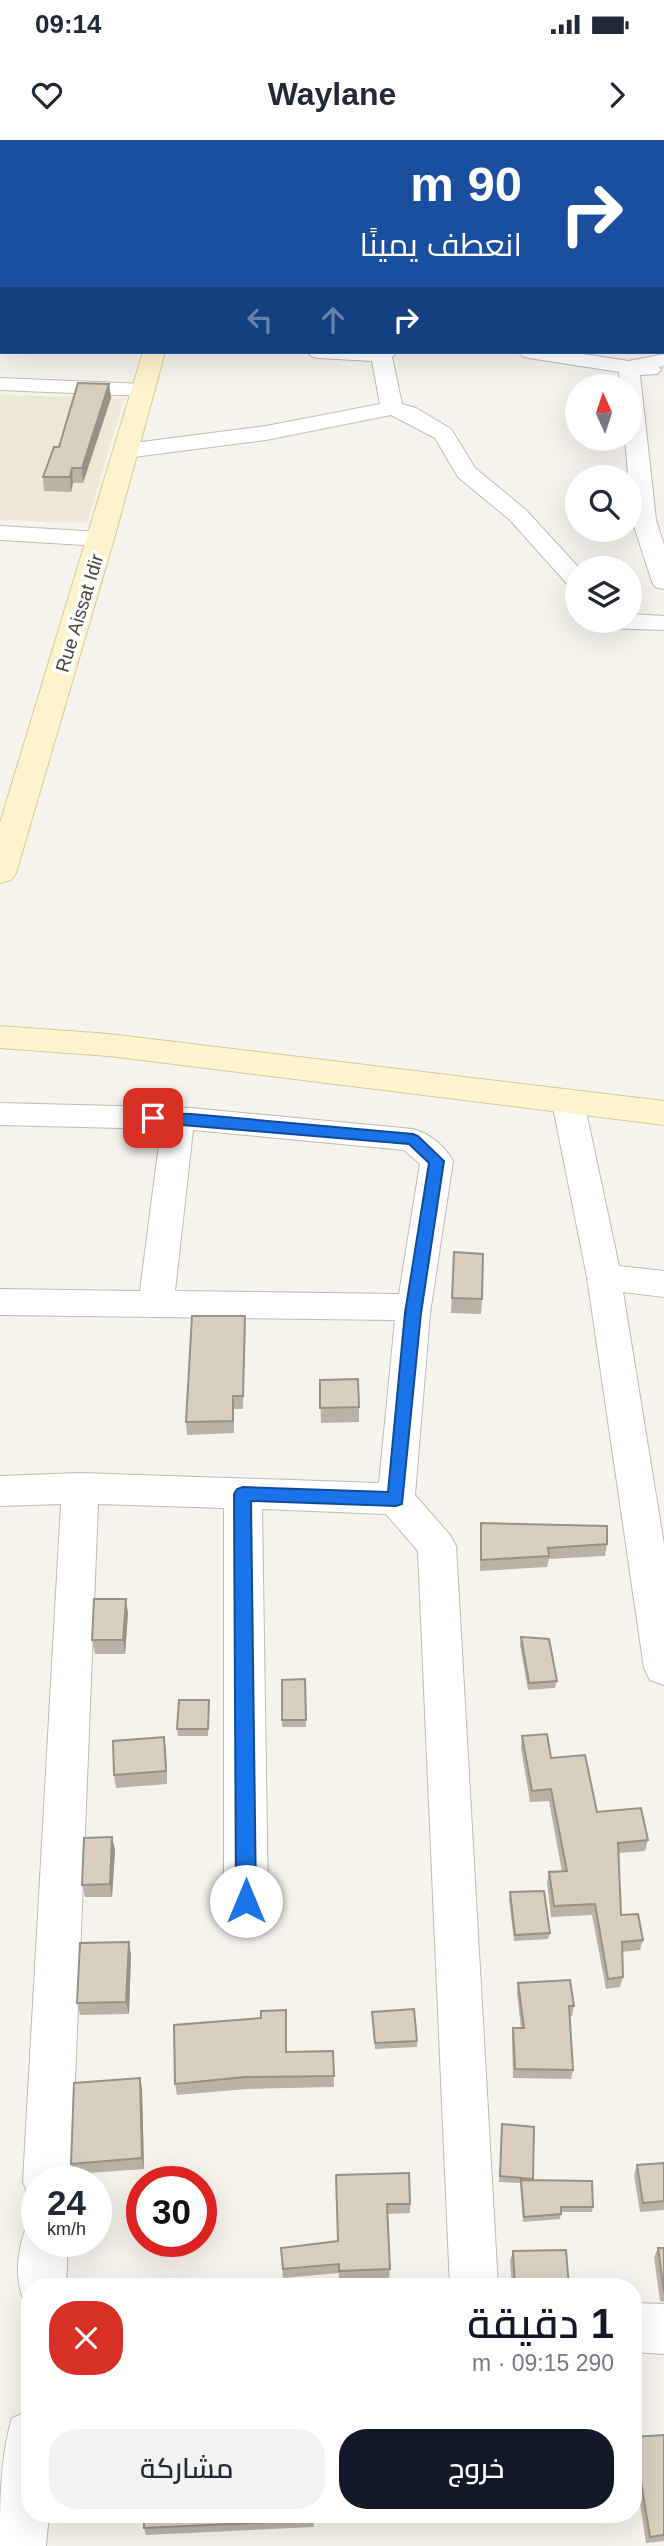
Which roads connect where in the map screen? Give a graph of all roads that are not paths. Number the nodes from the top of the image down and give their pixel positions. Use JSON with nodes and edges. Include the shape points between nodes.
{"nodes":[{"id":1,"x":153,"y":354,"type":"edge"},
{"id":2,"x":342,"y":354,"type":"edge"},
{"id":3,"x":378,"y":354,"type":"edge"},
{"id":4,"x":384,"y":354,"type":"edge"},
{"id":5,"x":541,"y":354,"type":"edge"},
{"id":6,"x":664,"y":360,"type":"edge"},
{"id":7,"x":629,"y":367,"type":"junction"},
{"id":8,"x":664,"y":372,"type":"edge"},
{"id":9,"x":0,"y":384,"type":"edge"},
{"id":10,"x":144,"y":390,"type":"junction"},
{"id":11,"x":392,"y":408,"type":"junction"},
{"id":12,"x":126,"y":451,"type":"junction"},
{"id":13,"x":653,"y":501,"type":"edge"},
{"id":14,"x":0,"y":533,"type":"edge"},
{"id":15,"x":101,"y":539,"type":"junction"},
{"id":16,"x":565,"y":566,"type":"edge"},
{"id":17,"x":662,"y":568,"type":"edge"},
{"id":18,"x":642,"y":622,"type":"edge"},
{"id":19,"x":664,"y":623,"type":"edge"},
{"id":20,"x":0,"y":873,"type":"edge"},
{"id":21,"x":0,"y":1037,"type":"edge"},
{"id":22,"x":0,"y":1064,"type":"edge"},
{"id":23,"x":570,"y":1111,"type":"junction"},
{"id":24,"x":664,"y":1112,"type":"edge"},
{"id":25,"x":0,"y":1114,"type":"edge"},
{"id":26,"x":178,"y":1119,"type":"junction"},
{"id":27,"x":664,"y":1133,"type":"edge"},
{"id":28,"x":604,"y":1277,"type":"junction"},
{"id":29,"x":664,"y":1284,"type":"edge"},
{"id":30,"x":0,"y":1302,"type":"edge"},
{"id":31,"x":156,"y":1304,"type":"junction"},
{"id":32,"x":414,"y":1307,"type":"junction"},
{"id":33,"x":80,"y":1488,"type":"junction"},
{"id":34,"x":0,"y":1491,"type":"edge"},
{"id":35,"x":243,"y":1494,"type":"junction"},
{"id":36,"x":396,"y":1499,"type":"junction"},
{"id":37,"x":664,"y":1668,"type":"edge"},
{"id":38,"x":246,"y":1901,"type":"dead end"},
{"id":39,"x":48,"y":2166,"type":"edge"},
{"id":40,"x":43,"y":2257,"type":"edge"},
{"id":41,"x":42,"y":2278,"type":"edge"},
{"id":42,"x":474,"y":2278,"type":"edge"},
{"id":43,"x":642,"y":2328,"type":"edge"},
{"id":44,"x":664,"y":2329,"type":"edge"},
{"id":45,"x":22,"y":2523,"type":"edge"},
{"id":46,"x":20,"y":2546,"type":"edge"}],
"edges":[{"from":1,"to":10,"type":"main road","name":"Rue Aissat Idir"},
{"from":2,"to":3,"type":"street"},
{"from":4,"to":11,"type":"street"},
{"from":5,"to":7,"type":"street"},
{"from":6,"to":7,"type":"street"},
{"from":7,"to":8,"type":"street"},
{"from":7,"to":13,"type":"street"},
{"from":9,"to":10,"type":"street"},
{"from":10,"to":12,"type":"main road","name":"Rue Aissat Idir"},
{"from":11,"to":12,"type":"street","via":[[266,433]]},
{"from":11,"to":16,"type":"street","via":[[443,434],[466,471],[518,514]]},
{"from":12,"to":15,"type":"main road","name":"Rue Aissat Idir"},
{"from":13,"to":17,"type":"street","via":[[644,520]]},
{"from":14,"to":15,"type":"street"},
{"from":15,"to":20,"type":"main road","name":"Rue Aissat Idir"},
{"from":18,"to":19,"type":"street"},
{"from":21,"to":23,"type":"main road","via":[[109,1045]]},
{"from":22,"to":23,"type":"main road","via":[[87,1064]]},
{"from":23,"to":24,"type":"main road"},
{"from":23,"to":27,"type":"main road"},
{"from":23,"to":28,"type":"street"},
{"from":25,"to":26,"type":"street"},
{"from":26,"to":31,"type":"street"},
{"from":26,"to":32,"type":"street","via":[[413,1140],[437,1161]]},
{"from":28,"to":29,"type":"street"},
{"from":28,"to":37,"type":"street"},
{"from":30,"to":31,"type":"street"},
{"from":31,"to":32,"type":"street"},
{"from":32,"to":36,"type":"street"},
{"from":33,"to":34,"type":"street"},
{"from":33,"to":35,"type":"street"},
{"from":33,"to":39,"type":"street"},
{"from":35,"to":36,"type":"street"},
{"from":35,"to":38,"type":"street"},
{"from":36,"to":42,"type":"street","via":[[437,1546]]},
{"from":40,"to":41,"type":"street"},
{"from":43,"to":44,"type":"street"},
{"from":45,"to":46,"type":"street"}]}
